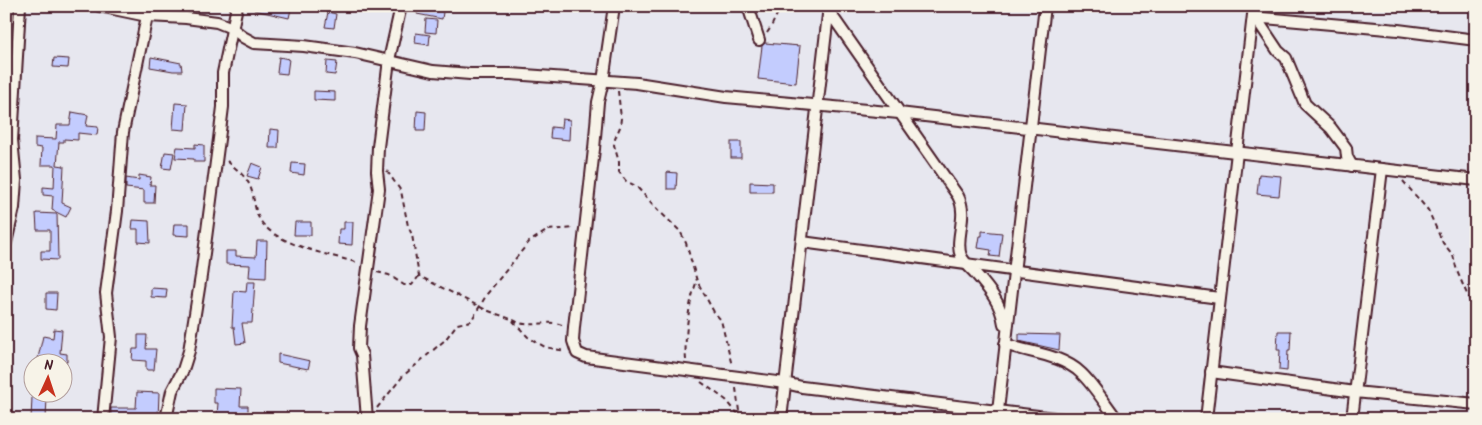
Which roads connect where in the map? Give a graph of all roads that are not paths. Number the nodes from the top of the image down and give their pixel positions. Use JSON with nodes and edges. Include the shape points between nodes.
{"nodes":[{"id":1,"x":20,"y":6,"type":"edge"},
{"id":2,"x":99,"y":6,"type":"edge"},
{"id":3,"x":237,"y":6,"type":"edge"},
{"id":4,"x":401,"y":6,"type":"edge"},
{"id":5,"x":614,"y":6,"type":"edge"},
{"id":6,"x":748,"y":6,"type":"edge"},
{"id":7,"x":1045,"y":6,"type":"edge"},
{"id":8,"x":829,"y":8,"type":"edge"},
{"id":9,"x":147,"y":11,"type":"edge"},
{"id":10,"x":1253,"y":11,"type":"edge"},
{"id":11,"x":232,"y":28,"type":"junction"},
{"id":12,"x":758,"y":40,"type":"road end"},
{"id":13,"x":1476,"y":40,"type":"edge"},
{"id":14,"x":389,"y":60,"type":"junction"},
{"id":15,"x":603,"y":81,"type":"junction"},
{"id":16,"x":817,"y":105,"type":"junction"},
{"id":17,"x":899,"y":113,"type":"junction"},
{"id":18,"x":1032,"y":130,"type":"junction"},
{"id":19,"x":1237,"y":152,"type":"junction"},
{"id":20,"x":1352,"y":166,"type":"junction"},
{"id":21,"x":1382,"y":169,"type":"junction"},
{"id":22,"x":1476,"y":180,"type":"edge"},
{"id":23,"x":802,"y":242,"type":"junction"},
{"id":24,"x":6,"y":243,"type":"edge"},
{"id":25,"x":965,"y":264,"type":"junction"},
{"id":26,"x":1014,"y":270,"type":"junction"},
{"id":27,"x":1220,"y":298,"type":"junction"},
{"id":28,"x":1005,"y":339,"type":"junction"},
{"id":29,"x":1211,"y":372,"type":"junction"},
{"id":30,"x":785,"y":383,"type":"junction"},
{"id":31,"x":1355,"y":392,"type":"junction"},
{"id":32,"x":1476,"y":404,"type":"edge"},
{"id":33,"x":997,"y":415,"type":"edge"},
{"id":34,"x":371,"y":416,"type":"edge"},
{"id":35,"x":103,"y":419,"type":"edge"},
{"id":36,"x":166,"y":419,"type":"edge"},
{"id":37,"x":781,"y":419,"type":"edge"},
{"id":38,"x":1063,"y":419,"type":"edge"},
{"id":39,"x":1117,"y":419,"type":"edge"},
{"id":40,"x":1206,"y":419,"type":"edge"},
{"id":41,"x":1352,"y":419,"type":"edge"}],
"edges":[{"from":1,"to":24,"type":"street","via":[[12,140],[16,180]]},
{"from":2,"to":9,"type":"street"},
{"from":3,"to":11,"type":"street"},
{"from":4,"to":14,"type":"street"},
{"from":5,"to":15,"type":"street"},
{"from":6,"to":12,"type":"street"},
{"from":7,"to":18,"type":"street"},
{"from":8,"to":16,"type":"street"},
{"from":8,"to":17,"type":"street"},
{"from":9,"to":11,"type":"street","via":[[217,22]]},
{"from":9,"to":35,"type":"street","via":[[123,132],[106,293],[111,338]]},
{"from":10,"to":13,"type":"street"},
{"from":10,"to":19,"type":"street"},
{"from":10,"to":20,"type":"street","via":[[1278,52],[1286,58],[1305,104],[1331,128],[1346,148]]},
{"from":11,"to":14,"type":"street","via":[[254,43],[304,46]]},
{"from":11,"to":36,"type":"street","via":[[223,73],[223,107],[201,276],[184,370],[172,391]]},
{"from":14,"to":15,"type":"street","via":[[434,71]]},
{"from":14,"to":34,"type":"street","via":[[378,154],[380,189],[360,326],[359,348]]},
{"from":15,"to":16,"type":"street"},
{"from":15,"to":30,"type":"street","via":[[584,226],[574,331],[576,353],[586,357]]},
{"from":16,"to":17,"type":"street"},
{"from":16,"to":23,"type":"street"},
{"from":17,"to":18,"type":"street"},
{"from":17,"to":25,"type":"street","via":[[962,204],[960,254]]},
{"from":18,"to":19,"type":"street"},
{"from":18,"to":26,"type":"street"},
{"from":19,"to":20,"type":"street"},
{"from":19,"to":27,"type":"street"},
{"from":20,"to":21,"type":"street"},
{"from":21,"to":22,"type":"street"},
{"from":21,"to":31,"type":"street"},
{"from":23,"to":25,"type":"street"},
{"from":23,"to":30,"type":"street"},
{"from":25,"to":26,"type":"street"},
{"from":25,"to":28,"type":"street","via":[[996,299],[1003,315]]},
{"from":26,"to":27,"type":"street"},
{"from":26,"to":28,"type":"street"},
{"from":27,"to":29,"type":"street"},
{"from":28,"to":33,"type":"street"},
{"from":28,"to":39,"type":"street","via":[[1068,364],[1081,373]]},
{"from":29,"to":31,"type":"street"},
{"from":29,"to":40,"type":"street"},
{"from":30,"to":33,"type":"street"},
{"from":30,"to":37,"type":"street"},
{"from":31,"to":32,"type":"street"},
{"from":31,"to":41,"type":"street"},
{"from":33,"to":38,"type":"street"}]}
